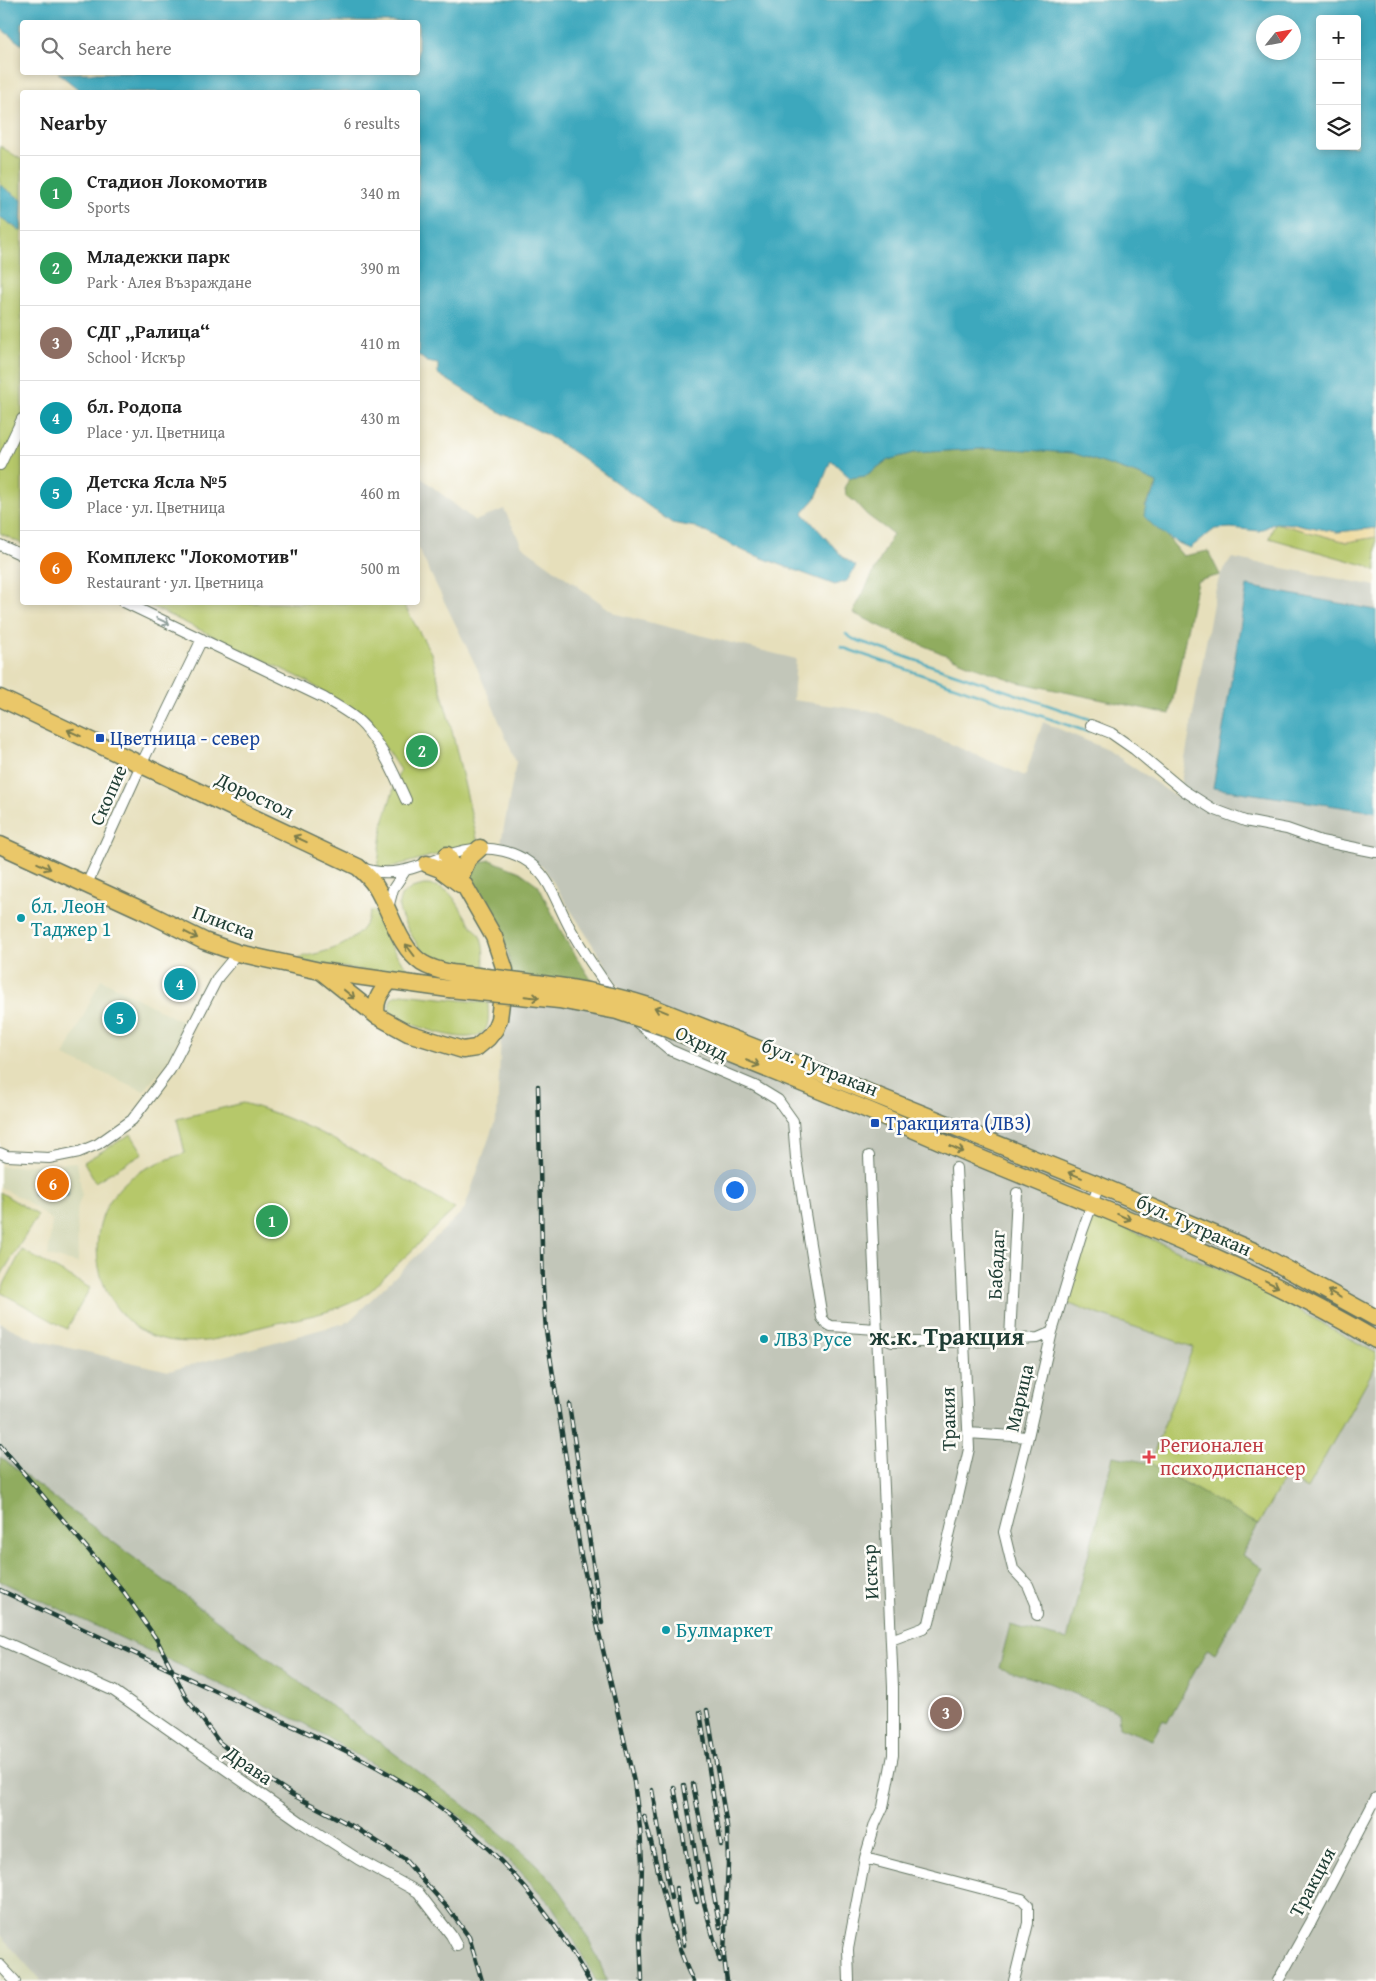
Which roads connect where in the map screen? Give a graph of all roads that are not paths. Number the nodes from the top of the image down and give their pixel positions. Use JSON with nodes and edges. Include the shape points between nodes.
{"nodes":[{"id":1,"x":20,"y":423,"type":"edge"},
{"id":2,"x":0,"y":465,"type":"edge"},
{"id":3,"x":0,"y":545,"type":"edge"},
{"id":4,"x":20,"y":554,"type":"edge"},
{"id":5,"x":130,"y":605,"type":"edge"},
{"id":6,"x":202,"y":639,"type":"junction"},
{"id":7,"x":0,"y":698,"type":"edge"},
{"id":8,"x":1091,"y":726,"type":"dead end"},
{"id":9,"x":141,"y":765,"type":"junction"},
{"id":10,"x":406,"y":800,"type":"dead end"},
{"id":11,"x":0,"y":845,"type":"edge"},
{"id":12,"x":480,"y":848,"type":"junction"},
{"id":13,"x":1376,"y":852,"type":"edge"},
{"id":14,"x":447,"y":855,"type":"junction"},
{"id":15,"x":427,"y":864,"type":"junction"},
{"id":16,"x":358,"y":867,"type":"junction"},
{"id":17,"x":405,"y":871,"type":"junction"},
{"id":18,"x":463,"y":883,"type":"junction"},
{"id":19,"x":86,"y":886,"type":"junction"},
{"id":20,"x":388,"y":911,"type":"junction"},
{"id":21,"x":238,"y":953,"type":"junction"},
{"id":22,"x":320,"y":971,"type":"junction"},
{"id":23,"x":450,"y":981,"type":"junction"},
{"id":24,"x":389,"y":982,"type":"junction"},
{"id":25,"x":377,"y":1016,"type":"junction"},
{"id":26,"x":851,"y":1094,"type":"junction"},
{"id":27,"x":0,"y":1153,"type":"edge"},
{"id":28,"x":869,"y":1156,"type":"dead end"},
{"id":29,"x":956,"y":1168,"type":"dead end"},
{"id":30,"x":1099,"y":1185,"type":"junction"},
{"id":31,"x":1017,"y":1193,"type":"dead end"},
{"id":32,"x":1092,"y":1203,"type":"junction"},
{"id":33,"x":1376,"y":1318,"type":"edge"},
{"id":34,"x":876,"y":1329,"type":"junction"},
{"id":35,"x":1052,"y":1332,"type":"junction"},
{"id":36,"x":1010,"y":1339,"type":"junction"},
{"id":37,"x":1376,"y":1340,"type":"edge"},
{"id":38,"x":964,"y":1342,"type":"junction"},
{"id":39,"x":968,"y":1434,"type":"junction"},
{"id":40,"x":1028,"y":1437,"type":"junction"},
{"id":41,"x":1037,"y":1616,"type":"dead end"},
{"id":42,"x":0,"y":1640,"type":"edge"},
{"id":43,"x":890,"y":1640,"type":"junction"},
{"id":44,"x":1376,"y":1798,"type":"edge"},
{"id":45,"x":865,"y":1858,"type":"junction"},
{"id":46,"x":456,"y":1946,"type":"dead end"},
{"id":47,"x":0,"y":1965,"type":"edge"},
{"id":48,"x":15,"y":1981,"type":"edge"},
{"id":49,"x":848,"y":1981,"type":"edge"},
{"id":50,"x":1014,"y":1981,"type":"edge"},
{"id":51,"x":1278,"y":1981,"type":"edge"}],
"edges":[{"from":1,"to":2,"type":"street"},
{"from":3,"to":4,"type":"street"},
{"from":5,"to":6,"type":"street","one_way":true},
{"from":6,"to":9,"type":"street","name":"Скопие"},
{"from":6,"to":10,"type":"street","via":[[340,707],[367,730],[389,762]]},
{"from":9,"to":7,"type":"main road","name":"Доростол","one_way":true},
{"from":8,"to":13,"type":"street","via":[[1119,739],[1183,790],[1213,809],[1245,821]]},
{"from":16,"to":9,"type":"main road","name":"Доростол","one_way":true},
{"from":9,"to":19,"type":"street","name":"Скопие"},
{"from":11,"to":19,"type":"main road","name":"Плиска","one_way":true},
{"from":12,"to":14,"type":"street","name":"Охрид"},
{"from":12,"to":18,"type":"main road","via":[[468,859]]},
{"from":12,"to":34,"type":"street","name":"Охрид","via":[[495,848],[526,860],[540,872],[588,959],[620,1005],[638,1024],[670,1050],[754,1086],[778,1100],[793,1121],[822,1318],[831,1326]]},
{"from":14,"to":15,"type":"street","name":"Охрид"},
{"from":14,"to":18,"type":"main road"},
{"from":15,"to":17,"type":"street","name":"Охрид"},
{"from":15,"to":18,"type":"main road"},
{"from":16,"to":17,"type":"street","name":"Охрид","via":[[382,873]]},
{"from":16,"to":20,"type":"main road","name":"Доростол","via":[[376,888]]},
{"from":17,"to":20,"type":"street","via":[[392,888]]},
{"from":18,"to":25,"type":"main road","via":[[494,937],[505,970],[495,1029],[476,1048],[463,1050],[408,1033]]},
{"from":19,"to":21,"type":"main road","name":"Плиска","one_way":true,"via":[[204,941]]},
{"from":23,"to":20,"type":"main road","name":"Доростол","one_way":true,"via":[[412,954]]},
{"from":21,"to":22,"type":"main road","name":"Плиска"},
{"from":21,"to":27,"type":"street","via":[[218,977],[170,1070],[132,1120],[98,1144],[79,1152],[49,1158]]},
{"from":22,"to":24,"type":"main road","name":"Плиска"},
{"from":22,"to":25,"type":"main road","one_way":true},
{"from":23,"to":24,"type":"main road","name":"Плиска"},
{"from":23,"to":26,"type":"main road","name":"бул. Тутракан","bridge":true,"via":[[617,1011]]},
{"from":24,"to":25,"type":"main road","via":[[377,999]]},
{"from":30,"to":26,"type":"main road","name":"бул. Тутракан","one_way":true},
{"from":26,"to":32,"type":"main road","name":"бул. Тутракан","one_way":true,"via":[[969,1154]]},
{"from":28,"to":34,"type":"street","name":"Искър"},
{"from":29,"to":38,"type":"street","name":"Тракия"},
{"from":30,"to":32,"type":"street","name":"Марица"},
{"from":33,"to":30,"type":"main road","name":"бул. Тутракан","one_way":true,"via":[[1254,1252]]},
{"from":31,"to":36,"type":"street","name":"Бабадаг"},
{"from":32,"to":35,"type":"street","name":"Марица"},
{"from":32,"to":37,"type":"main road","name":"бул. Тутракан","one_way":true,"via":[[1301,1297]]},
{"from":34,"to":38,"type":"street","via":[[892,1342]]},
{"from":34,"to":43,"type":"street","name":"Искър"},
{"from":35,"to":36,"type":"street","via":[[1038,1338]]},
{"from":35,"to":40,"type":"street","name":"Марица"},
{"from":36,"to":38,"type":"street"},
{"from":38,"to":39,"type":"street","name":"Тракия"},
{"from":39,"to":40,"type":"street"},
{"from":39,"to":43,"type":"street","name":"Тракия","via":[[969,1449],[929,1623]]},
{"from":40,"to":41,"type":"street","name":"Марица","via":[[1004,1532],[1013,1569],[1028,1585]]},
{"from":42,"to":46,"type":"street","name":"Драва","via":[[114,1691],[302,1822],[358,1859],[418,1892],[451,1934]]},
{"from":43,"to":45,"type":"street","name":"Искър","via":[[893,1755],[883,1806]]},
{"from":44,"to":51,"type":"street","name":"Тракция"},
{"from":45,"to":49,"type":"street","name":"Искър","via":[[848,1949]]},
{"from":45,"to":50,"type":"street","via":[[1022,1899],[1028,1905],[1028,1922]]},
{"from":47,"to":48,"type":"street"}]}
